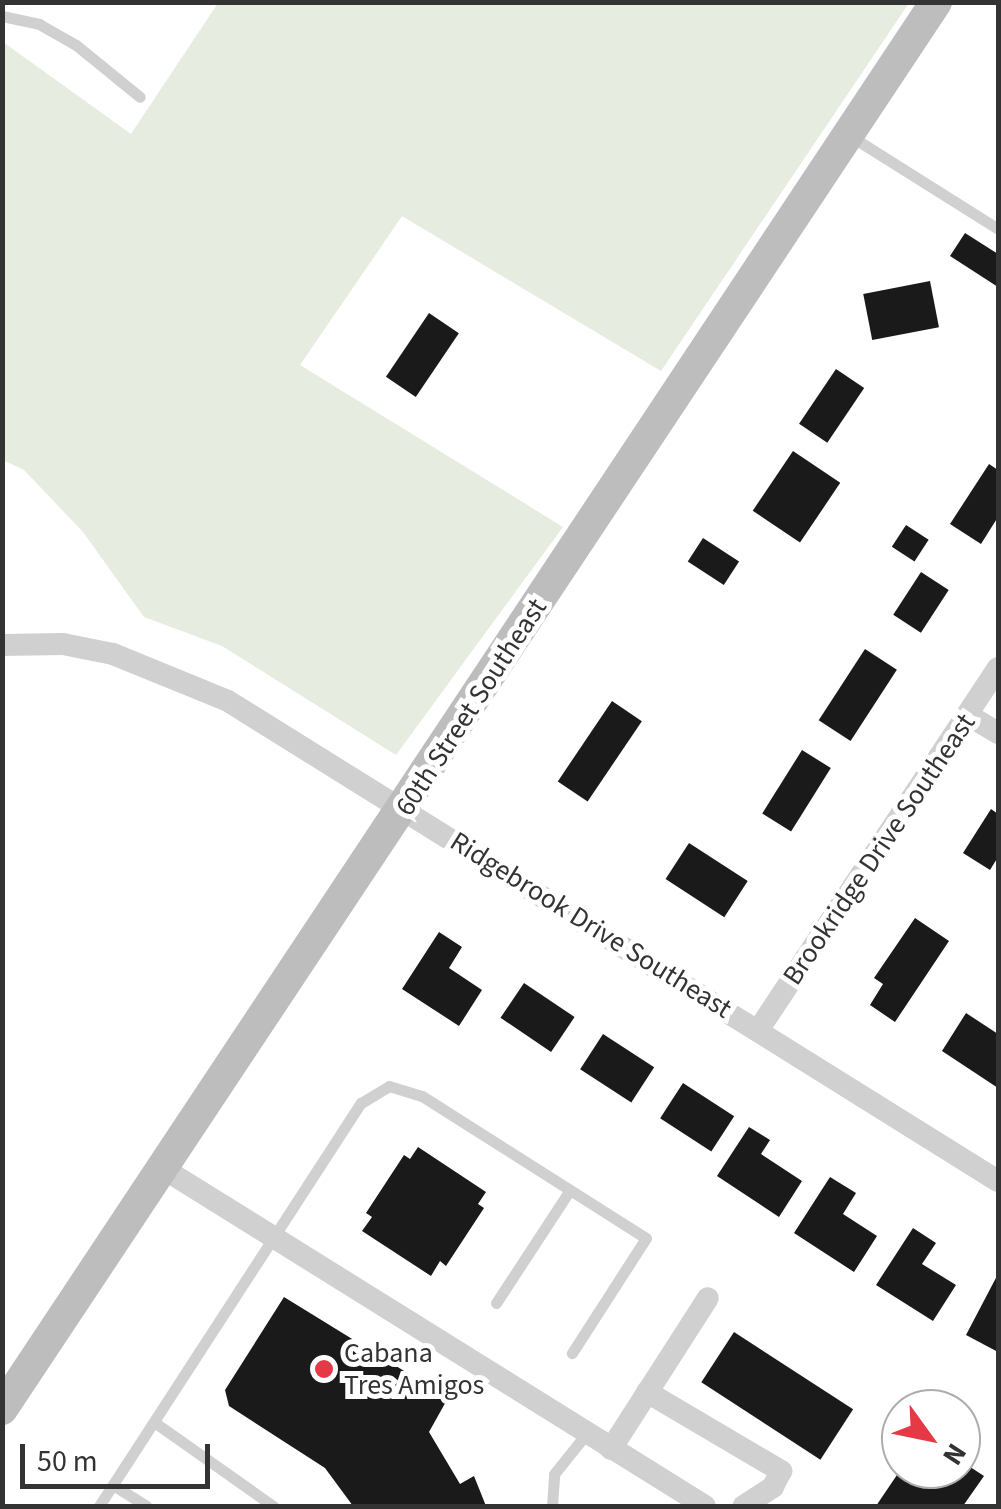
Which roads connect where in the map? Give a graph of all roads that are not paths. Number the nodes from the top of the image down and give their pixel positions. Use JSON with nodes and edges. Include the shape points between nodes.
{"nodes":[{"id":1,"x":936,"y":2,"type":"edge"},
{"id":2,"x":2,"y":16,"type":"edge"},
{"id":3,"x":140,"y":97,"type":"dead end"},
{"id":4,"x":848,"y":135,"type":"junction"},
{"id":5,"x":998,"y":229,"type":"edge"},
{"id":6,"x":2,"y":645,"type":"edge"},
{"id":7,"x":998,"y":668,"type":"edge"},
{"id":8,"x":968,"y":715,"type":"junction"},
{"id":9,"x":998,"y":733,"type":"edge"},
{"id":10,"x":404,"y":809,"type":"junction"},
{"id":11,"x":760,"y":1030,"type":"junction"},
{"id":12,"x":164,"y":1169,"type":"junction"},
{"id":13,"x":998,"y":1181,"type":"edge"},
{"id":14,"x":570,"y":1190,"type":"junction"},
{"id":15,"x":275,"y":1239,"type":"junction"},
{"id":16,"x":708,"y":1298,"type":"dead end"},
{"id":17,"x":496,"y":1303,"type":"dead end"},
{"id":18,"x":572,"y":1354,"type":"dead end"},
{"id":19,"x":648,"y":1392,"type":"junction"},
{"id":20,"x":2,"y":1409,"type":"edge"},
{"id":21,"x":154,"y":1422,"type":"junction"},
{"id":22,"x":586,"y":1434,"type":"junction"},
{"id":23,"x":610,"y":1449,"type":"junction"},
{"id":24,"x":113,"y":1485,"type":"junction"},
{"id":25,"x":99,"y":1506,"type":"edge"},
{"id":26,"x":146,"y":1506,"type":"edge"},
{"id":27,"x":273,"y":1506,"type":"edge"},
{"id":28,"x":552,"y":1506,"type":"edge"},
{"id":29,"x":705,"y":1506,"type":"edge"},
{"id":30,"x":744,"y":1506,"type":"edge"}],
"edges":[{"from":1,"to":4,"type":"main road","name":"60th Street Southeast"},
{"from":2,"to":3,"type":"lane","via":[[38,24],[76,45]]},
{"from":4,"to":5,"type":"lane"},
{"from":4,"to":10,"type":"main road","name":"60th Street Southeast"},
{"from":6,"to":10,"type":"street","name":"Ridgebrook Drive Southeast","via":[[63,644],[177,678]]},
{"from":7,"to":8,"type":"street","name":"Brookridge Drive Southeast"},
{"from":8,"to":9,"type":"street"},
{"from":8,"to":11,"type":"street","name":"Brookridge Drive Southeast"},
{"from":10,"to":11,"type":"street","name":"Ridgebrook Drive Southeast"},
{"from":10,"to":12,"type":"main road","name":"60th Street Southeast"},
{"from":11,"to":13,"type":"street","name":"Ridgebrook Drive Southeast"},
{"from":12,"to":15,"type":"street"},
{"from":12,"to":20,"type":"main road","name":"60th Street Southeast"},
{"from":14,"to":15,"type":"lane","via":[[422,1096],[389,1086],[362,1103]]},
{"from":14,"to":17,"type":"lane"},
{"from":14,"to":18,"type":"lane","via":[[646,1238]]},
{"from":15,"to":21,"type":"lane"},
{"from":15,"to":22,"type":"street"},
{"from":16,"to":19,"type":"street"},
{"from":19,"to":23,"type":"street"},
{"from":19,"to":30,"type":"street","via":[[781,1472],[774,1487]]},
{"from":21,"to":24,"type":"lane"},
{"from":21,"to":27,"type":"lane"},
{"from":22,"to":23,"type":"street"},
{"from":22,"to":28,"type":"lane","via":[[554,1474]]},
{"from":23,"to":29,"type":"street"},
{"from":24,"to":25,"type":"lane"},
{"from":24,"to":26,"type":"lane"}]}
